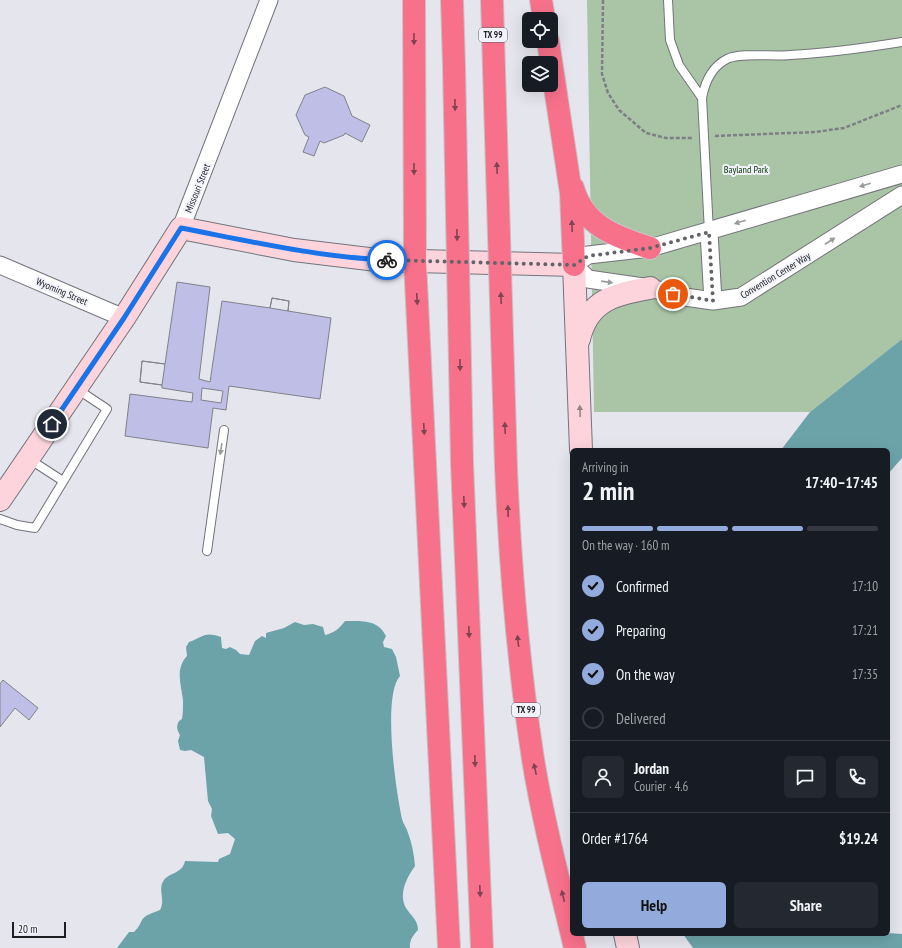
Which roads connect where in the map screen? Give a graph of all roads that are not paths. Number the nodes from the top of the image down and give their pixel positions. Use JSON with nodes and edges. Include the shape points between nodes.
{"nodes":[{"id":1,"x":269,"y":0,"type":"edge"},
{"id":2,"x":414,"y":0,"type":"edge"},
{"id":3,"x":452,"y":0,"type":"edge"},
{"id":4,"x":492,"y":0,"type":"edge"},
{"id":5,"x":541,"y":0,"type":"edge"},
{"id":6,"x":668,"y":0,"type":"edge"},
{"id":7,"x":543,"y":12,"type":"edge"},
{"id":8,"x":902,"y":42,"type":"edge"},
{"id":9,"x":549,"y":48,"type":"edge"},
{"id":10,"x":702,"y":98,"type":"junction"},
{"id":11,"x":567,"y":167,"type":"junction"},
{"id":12,"x":902,"y":174,"type":"edge"},
{"id":13,"x":902,"y":195,"type":"edge"},
{"id":14,"x":181,"y":228,"type":"junction"},
{"id":15,"x":709,"y":232,"type":"junction"},
{"id":16,"x":650,"y":248,"type":"junction"},
{"id":17,"x":415,"y":262,"type":"junction"},
{"id":18,"x":0,"y":265,"type":"edge"},
{"id":19,"x":574,"y":265,"type":"junction"},
{"id":20,"x":650,"y":288,"type":"junction"},
{"id":21,"x":713,"y":301,"type":"junction"},
{"id":22,"x":124,"y":318,"type":"junction"},
{"id":23,"x":577,"y":348,"type":"junction"},
{"id":24,"x":76,"y":388,"type":"junction"},
{"id":25,"x":224,"y":430,"type":"dead end"},
{"id":26,"x":581,"y":448,"type":"edge"},
{"id":27,"x":28,"y":459,"type":"junction"},
{"id":28,"x":64,"y":481,"type":"junction"},
{"id":29,"x":0,"y":500,"type":"edge"},
{"id":30,"x":0,"y":519,"type":"edge"},
{"id":31,"x":207,"y":551,"type":"dead end"},
{"id":32,"x":570,"y":926,"type":"edge"},
{"id":33,"x":572,"y":936,"type":"edge"},
{"id":34,"x":625,"y":936,"type":"edge"},
{"id":35,"x":449,"y":948,"type":"edge"},
{"id":36,"x":482,"y":948,"type":"edge"},
{"id":37,"x":575,"y":948,"type":"edge"},
{"id":38,"x":628,"y":948,"type":"edge"}],
"edges":[{"from":1,"to":14,"type":"street","name":"Missouri Street"},
{"from":2,"to":17,"type":"highway","one_way":true},
{"from":3,"to":36,"type":"highway","one_way":true,"bridge":true,"via":[[462,463]]},
{"from":32,"to":4,"type":"highway","number":"TX 99","one_way":true,"bridge":true,"via":[[533,761],[513,597],[506,467]]},
{"from":5,"to":7,"type":"highway"},
{"from":6,"to":10,"type":"lane","via":[[670,40],[679,65]]},
{"from":8,"to":10,"type":"lane","via":[[854,50],[789,56],[728,58],[718,64],[710,74]]},
{"from":9,"to":11,"type":"highway"},
{"from":10,"to":15,"type":"lane"},
{"from":11,"to":16,"type":"highway","via":[[575,195],[583,210],[600,227],[620,238]]},
{"from":19,"to":11,"type":"highway","one_way":true,"via":[[571,193]]},
{"from":12,"to":15,"type":"street","one_way":true},
{"from":21,"to":13,"type":"street","name":"Convention Center Way","one_way":true,"via":[[741,297]]},
{"from":14,"to":17,"type":"street","via":[[308,252]]},
{"from":14,"to":22,"type":"street","name":"Missouri Street"},
{"from":15,"to":16,"type":"street"},
{"from":15,"to":21,"type":"street"},
{"from":16,"to":19,"type":"street","via":[[588,256]]},
{"from":17,"to":19,"type":"street"},
{"from":17,"to":35,"type":"highway","one_way":true},
{"from":18,"to":22,"type":"street","name":"Wyoming Street"},
{"from":19,"to":20,"type":"street","name":"Convention Center Way","one_way":true,"via":[[588,279]]},
{"from":19,"to":23,"type":"street"},
{"from":20,"to":21,"type":"street","name":"Convention Center Way"},
{"from":20,"to":23,"type":"street","via":[[612,297],[600,304],[588,316],[582,327]]},
{"from":22,"to":24,"type":"street","name":"Missouri Street"},
{"from":26,"to":23,"type":"street","one_way":true},
{"from":24,"to":27,"type":"street","name":"Missouri Street"},
{"from":24,"to":28,"type":"lane","via":[[107,409]]},
{"from":25,"to":31,"type":"lane","one_way":true},
{"from":27,"to":28,"type":"lane"},
{"from":27,"to":29,"type":"street","name":"Missouri Street"},
{"from":28,"to":30,"type":"lane","via":[[35,528]]},
{"from":37,"to":33,"type":"highway","number":"TX 99","one_way":true,"bridge":true},
{"from":34,"to":38,"type":"street"}]}
